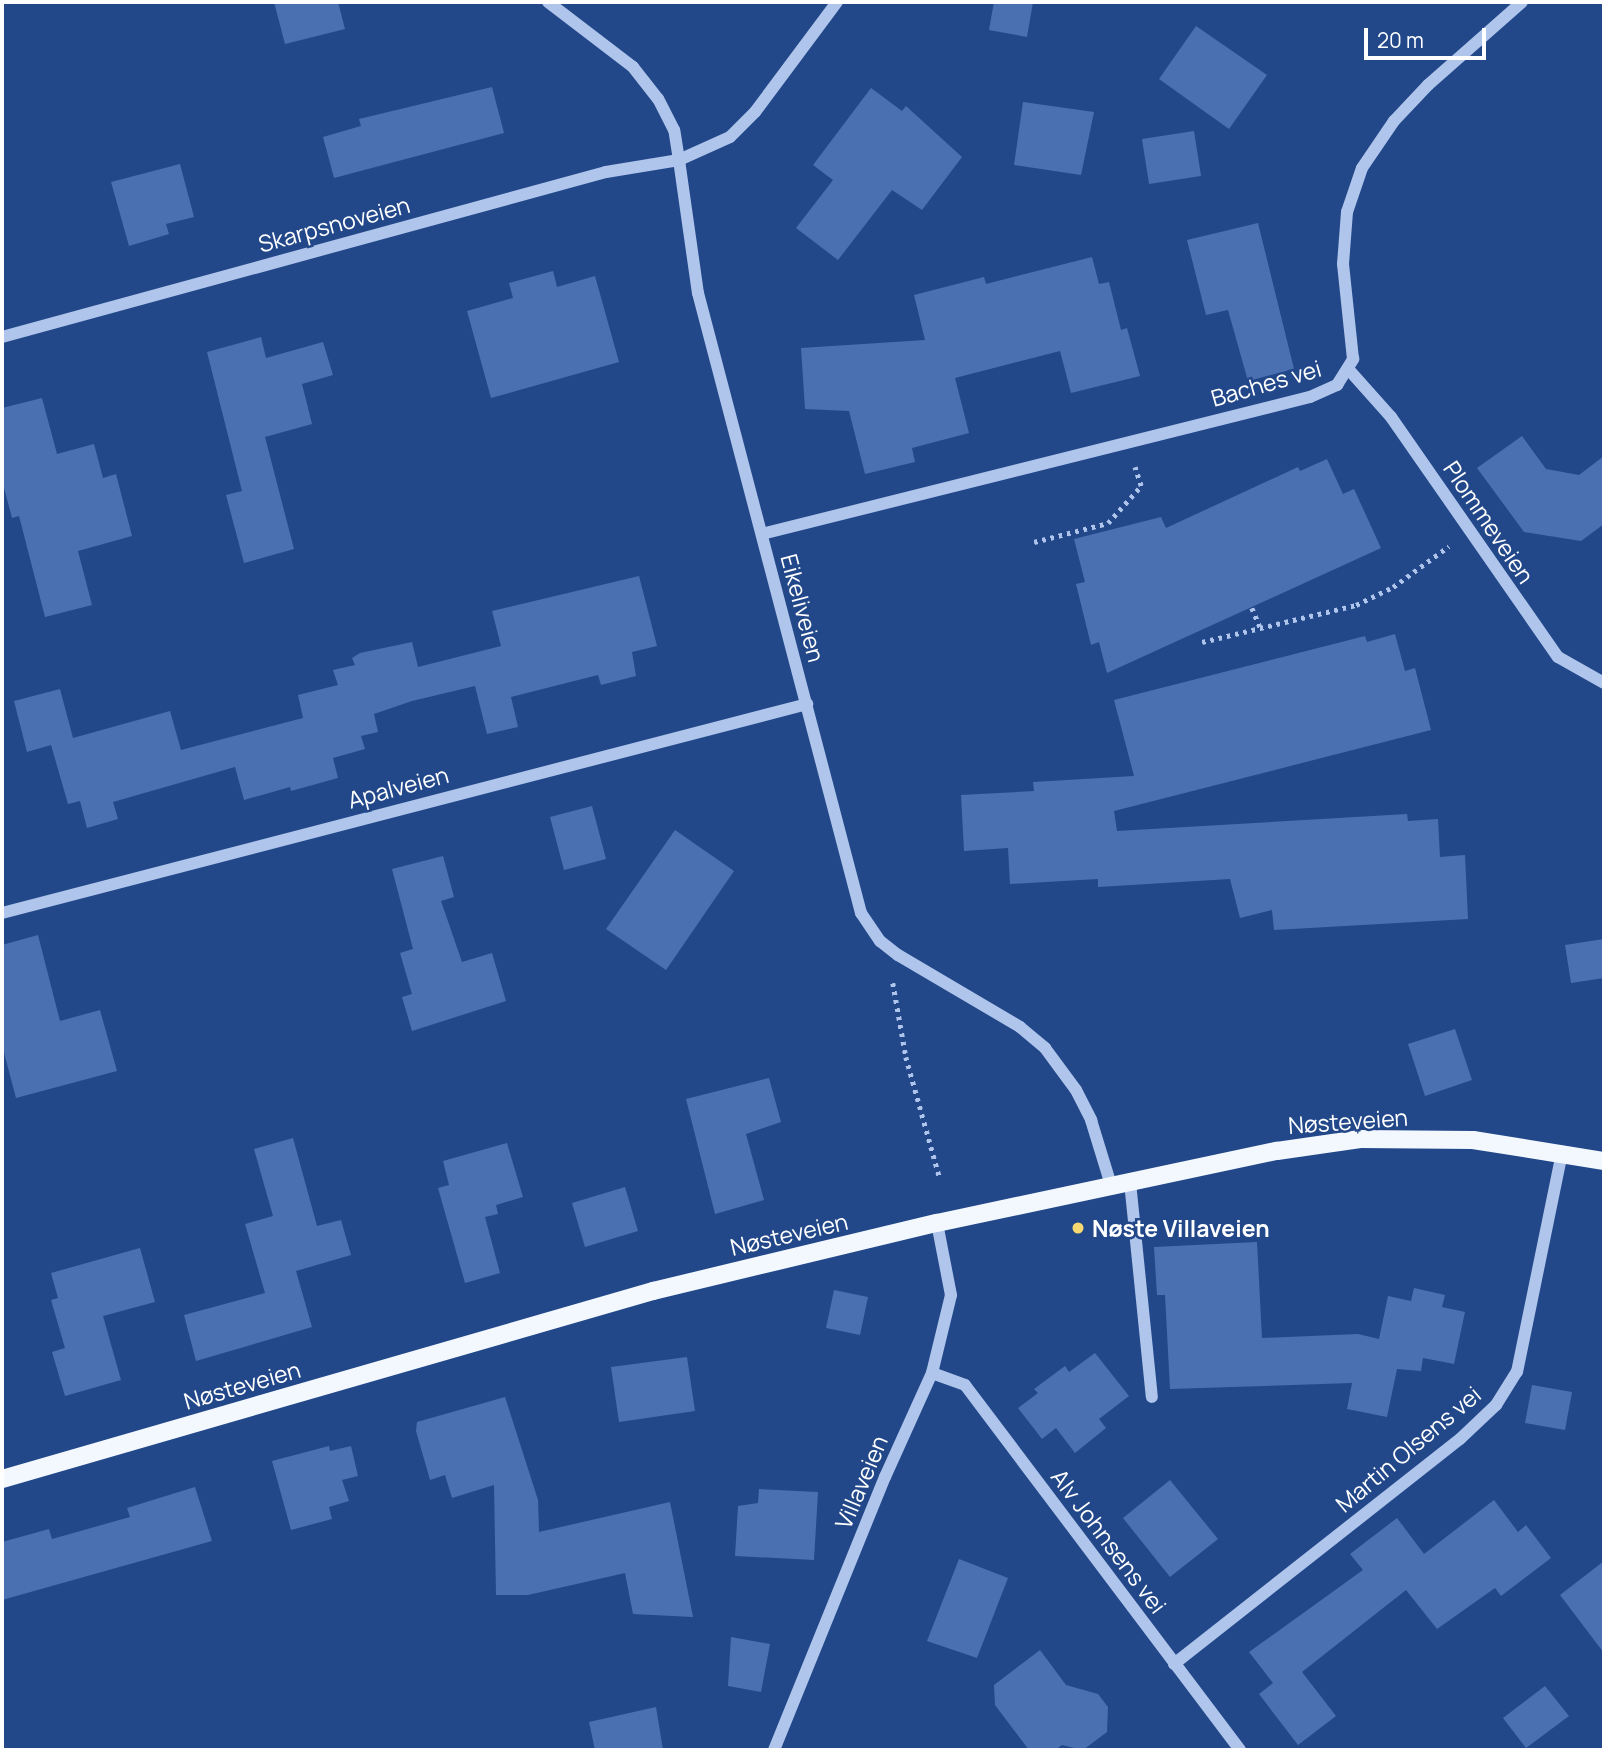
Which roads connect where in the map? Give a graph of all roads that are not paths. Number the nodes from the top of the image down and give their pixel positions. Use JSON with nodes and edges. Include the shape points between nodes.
{"nodes":[{"id":1,"x":548,"y":2,"type":"edge"},
{"id":2,"x":837,"y":2,"type":"edge"},
{"id":3,"x":1522,"y":2,"type":"edge"},
{"id":4,"x":679,"y":160,"type":"junction"},
{"id":5,"x":2,"y":337,"type":"edge"},
{"id":6,"x":1350,"y":371,"type":"junction"},
{"id":7,"x":762,"y":534,"type":"junction"},
{"id":8,"x":1604,"y":683,"type":"edge"},
{"id":9,"x":807,"y":704,"type":"junction"},
{"id":10,"x":2,"y":913,"type":"edge"},
{"id":11,"x":1562,"y":1152,"type":"junction"},
{"id":12,"x":1604,"y":1161,"type":"edge"},
{"id":13,"x":1130,"y":1182,"type":"junction"},
{"id":14,"x":1111,"y":1185,"type":"junction"},
{"id":15,"x":937,"y":1223,"type":"junction"},
{"id":16,"x":932,"y":1373,"type":"junction"},
{"id":17,"x":1152,"y":1397,"type":"dead end"},
{"id":18,"x":2,"y":1479,"type":"edge"},
{"id":19,"x":1174,"y":1664,"type":"junction"},
{"id":20,"x":774,"y":1750,"type":"edge"},
{"id":21,"x":1240,"y":1750,"type":"edge"}],
"edges":[{"from":1,"to":4,"type":"street","name":"Eikeliveien","via":[[633,67],[659,99],[674,130]]},
{"from":2,"to":4,"type":"street","via":[[755,112],[730,136]]},
{"from":3,"to":6,"type":"street","name":"Baches vei","via":[[1428,85],[1394,121],[1362,168],[1347,212],[1343,264],[1353,359]]},
{"from":4,"to":5,"type":"street","name":"Skarpsnoveien","via":[[607,172]]},
{"from":4,"to":7,"type":"street","name":"Eikeliveien","via":[[698,293]]},
{"from":6,"to":7,"type":"street","name":"Baches vei","via":[[1336,385],[1310,397]]},
{"from":6,"to":8,"type":"street","name":"Plommeveien","via":[[1391,416],[1558,657]]},
{"from":7,"to":9,"type":"street","name":"Eikeliveien"},
{"from":9,"to":10,"type":"street","name":"Apalveien"},
{"from":9,"to":14,"type":"street","name":"Eikeliveien","via":[[855,894],[880,941],[1020,1027],[1045,1048],[1081,1100],[1104,1154]]},
{"from":11,"to":12,"type":"main road","name":"Nøsteveien"},
{"from":11,"to":13,"type":"main road","name":"Nøsteveien","via":[[1473,1140],[1360,1139]]},
{"from":11,"to":19,"type":"street","name":"Martin Olsens vei","via":[[1517,1372],[1496,1405],[1449,1448]]},
{"from":13,"to":14,"type":"main road","name":"Nøsteveien"},
{"from":13,"to":17,"type":"street"},
{"from":14,"to":15,"type":"main road","name":"Nøsteveien"},
{"from":15,"to":16,"type":"street","name":"Villaveien","via":[[951,1295]]},
{"from":15,"to":18,"type":"main road","name":"Nøsteveien","via":[[653,1292]]},
{"from":16,"to":19,"type":"street","name":"Alv Johnsens vei","via":[[965,1385]]},
{"from":16,"to":20,"type":"street","name":"Villaveien"},
{"from":19,"to":21,"type":"street","name":"Alv Johnsens vei"}]}
